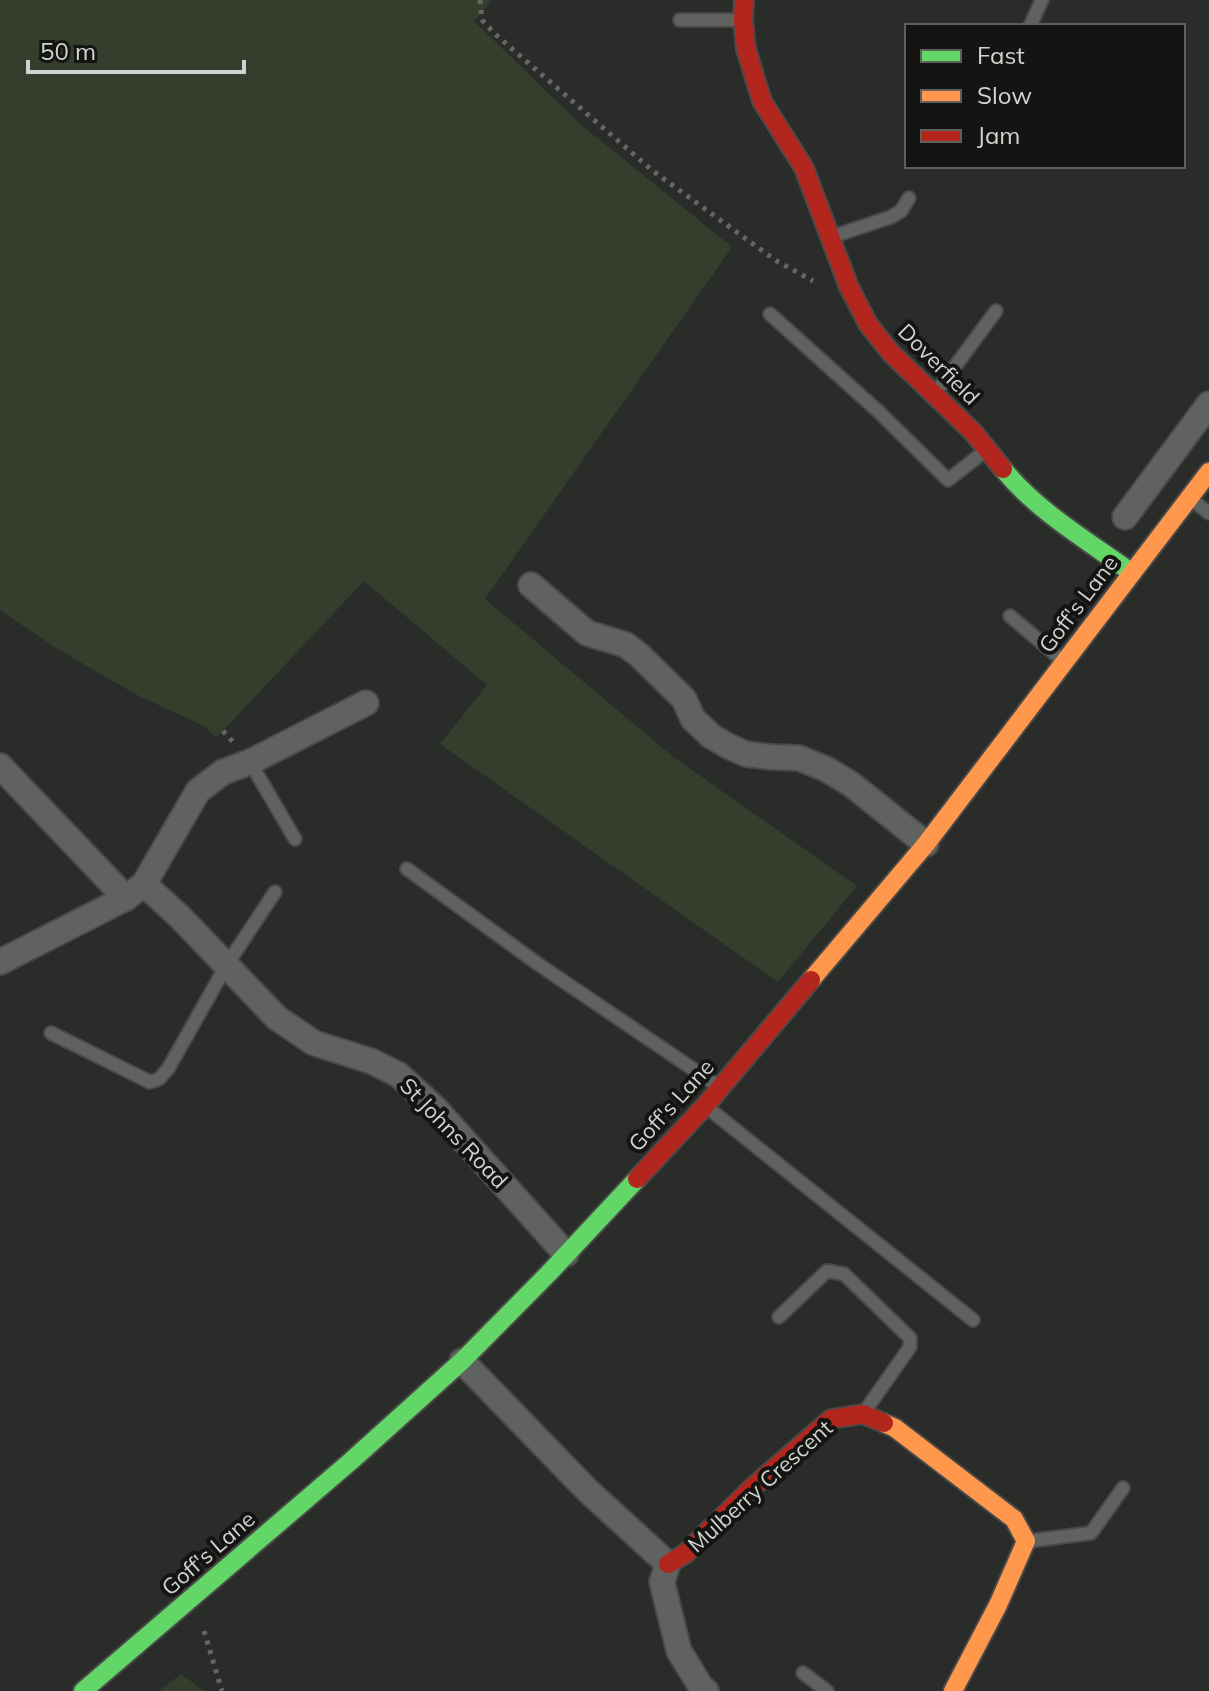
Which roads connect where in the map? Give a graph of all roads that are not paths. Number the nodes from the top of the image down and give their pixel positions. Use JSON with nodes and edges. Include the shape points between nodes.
{"nodes":[{"id":1,"x":744,"y":0,"type":"edge"},
{"id":2,"x":1042,"y":0,"type":"edge"},
{"id":3,"x":680,"y":20,"type":"dead end"},
{"id":4,"x":743,"y":20,"type":"junction"},
{"id":5,"x":1031,"y":24,"type":"edge"},
{"id":6,"x":909,"y":198,"type":"dead end"},
{"id":7,"x":831,"y":237,"type":"junction"},
{"id":8,"x":996,"y":311,"type":"dead end"},
{"id":9,"x":770,"y":314,"type":"dead end"},
{"id":10,"x":934,"y":395,"type":"junction"},
{"id":11,"x":1209,"y":404,"type":"edge"},
{"id":12,"x":987,"y":449,"type":"junction"},
{"id":13,"x":1209,"y":472,"type":"edge"},
{"id":14,"x":1189,"y":498,"type":"junction"},
{"id":15,"x":1209,"y":513,"type":"edge"},
{"id":16,"x":1125,"y":517,"type":"dead end"},
{"id":17,"x":1132,"y":573,"type":"junction"},
{"id":18,"x":531,"y":585,"type":"dead end"},
{"id":19,"x":1010,"y":616,"type":"dead end"},
{"id":20,"x":1064,"y":662,"type":"junction"},
{"id":21,"x":366,"y":703,"type":"dead end"},
{"id":22,"x":250,"y":762,"type":"junction"},
{"id":23,"x":0,"y":766,"type":"edge"},
{"id":24,"x":295,"y":839,"type":"dead end"},
{"id":25,"x":926,"y":844,"type":"junction"},
{"id":26,"x":407,"y":869,"type":"dead end"},
{"id":27,"x":135,"y":891,"type":"junction"},
{"id":28,"x":275,"y":892,"type":"dead end"},
{"id":29,"x":0,"y":962,"type":"edge"},
{"id":30,"x":226,"y":966,"type":"junction"},
{"id":31,"x":51,"y":1033,"type":"dead end"},
{"id":32,"x":721,"y":1087,"type":"junction"},
{"id":33,"x":705,"y":1106,"type":"junction"},
{"id":34,"x":566,"y":1254,"type":"junction"},
{"id":35,"x":779,"y":1317,"type":"dead end"},
{"id":36,"x":973,"y":1320,"type":"dead end"},
{"id":37,"x":462,"y":1361,"type":"junction"},
{"id":38,"x":863,"y":1414,"type":"junction"},
{"id":39,"x":1123,"y":1488,"type":"dead end"},
{"id":40,"x":1026,"y":1541,"type":"junction"},
{"id":41,"x":668,"y":1564,"type":"junction"},
{"id":42,"x":803,"y":1673,"type":"dead end"},
{"id":43,"x":83,"y":1691,"type":"edge"},
{"id":44,"x":706,"y":1691,"type":"edge"},
{"id":45,"x":827,"y":1691,"type":"edge"},
{"id":46,"x":953,"y":1691,"type":"edge"}],
"edges":[{"from":1,"to":4,"type":"main road","name":"Doverfield"},
{"from":2,"to":5,"type":"lane"},
{"from":3,"to":4,"type":"lane"},
{"from":4,"to":7,"type":"main road","name":"Doverfield","via":[[762,101],[804,168]]},
{"from":6,"to":7,"type":"lane","via":[[891,217]]},
{"from":7,"to":10,"type":"main road","name":"Doverfield","via":[[868,324]]},
{"from":8,"to":10,"type":"lane"},
{"from":9,"to":12,"type":"lane","via":[[948,480]]},
{"from":10,"to":12,"type":"main road","name":"Doverfield"},
{"from":11,"to":16,"type":"street"},
{"from":12,"to":17,"type":"main road","name":"Doverfield","via":[[1043,509]]},
{"from":13,"to":14,"type":"main road","name":"Goff's Lane"},
{"from":14,"to":15,"type":"lane"},
{"from":14,"to":17,"type":"main road","name":"Goff's Lane"},
{"from":17,"to":20,"type":"main road","name":"Goff's Lane"},
{"from":18,"to":25,"type":"street","via":[[587,633],[626,645],[639,655],[684,699],[693,719],[711,736],[746,754],[799,758],[826,769]]},
{"from":19,"to":20,"type":"lane"},
{"from":20,"to":25,"type":"main road","name":"Goff's Lane"},
{"from":21,"to":22,"type":"street"},
{"from":22,"to":24,"type":"lane"},
{"from":22,"to":27,"type":"street","via":[[223,772],[198,791]]},
{"from":23,"to":27,"type":"street","name":"St Johns Road"},
{"from":25,"to":32,"type":"main road","name":"Goff's Lane"},
{"from":26,"to":32,"type":"lane"},
{"from":27,"to":29,"type":"street"},
{"from":27,"to":30,"type":"street","name":"St Johns Road","via":[[180,917]]},
{"from":28,"to":30,"type":"lane"},
{"from":30,"to":31,"type":"lane","via":[[159,1079],[150,1082]]},
{"from":30,"to":34,"type":"street","name":"St Johns Road","via":[[277,1018],[314,1043],[399,1075]]},
{"from":32,"to":33,"type":"main road","name":"Goff's Lane"},
{"from":33,"to":34,"type":"main road","name":"Goff's Lane"},
{"from":33,"to":36,"type":"lane"},
{"from":34,"to":37,"type":"main road","name":"Goff's Lane"},
{"from":35,"to":38,"type":"lane","via":[[827,1271],[844,1274],[910,1338],[910,1347]]},
{"from":37,"to":41,"type":"street","name":"Mulberry Crescent","via":[[587,1490]]},
{"from":37,"to":43,"type":"main road","name":"Goff's Lane"},
{"from":38,"to":40,"type":"main road","name":"Mulberry Crescent","via":[[895,1428],[1014,1519]]},
{"from":38,"to":41,"type":"main road","name":"Mulberry Crescent","via":[[831,1419]]},
{"from":39,"to":40,"type":"lane","via":[[1091,1533]]},
{"from":40,"to":46,"type":"main road"},
{"from":41,"to":44,"type":"street","name":"Mulberry Crescent","via":[[662,1582],[679,1651]]},
{"from":42,"to":45,"type":"lane"}]}
